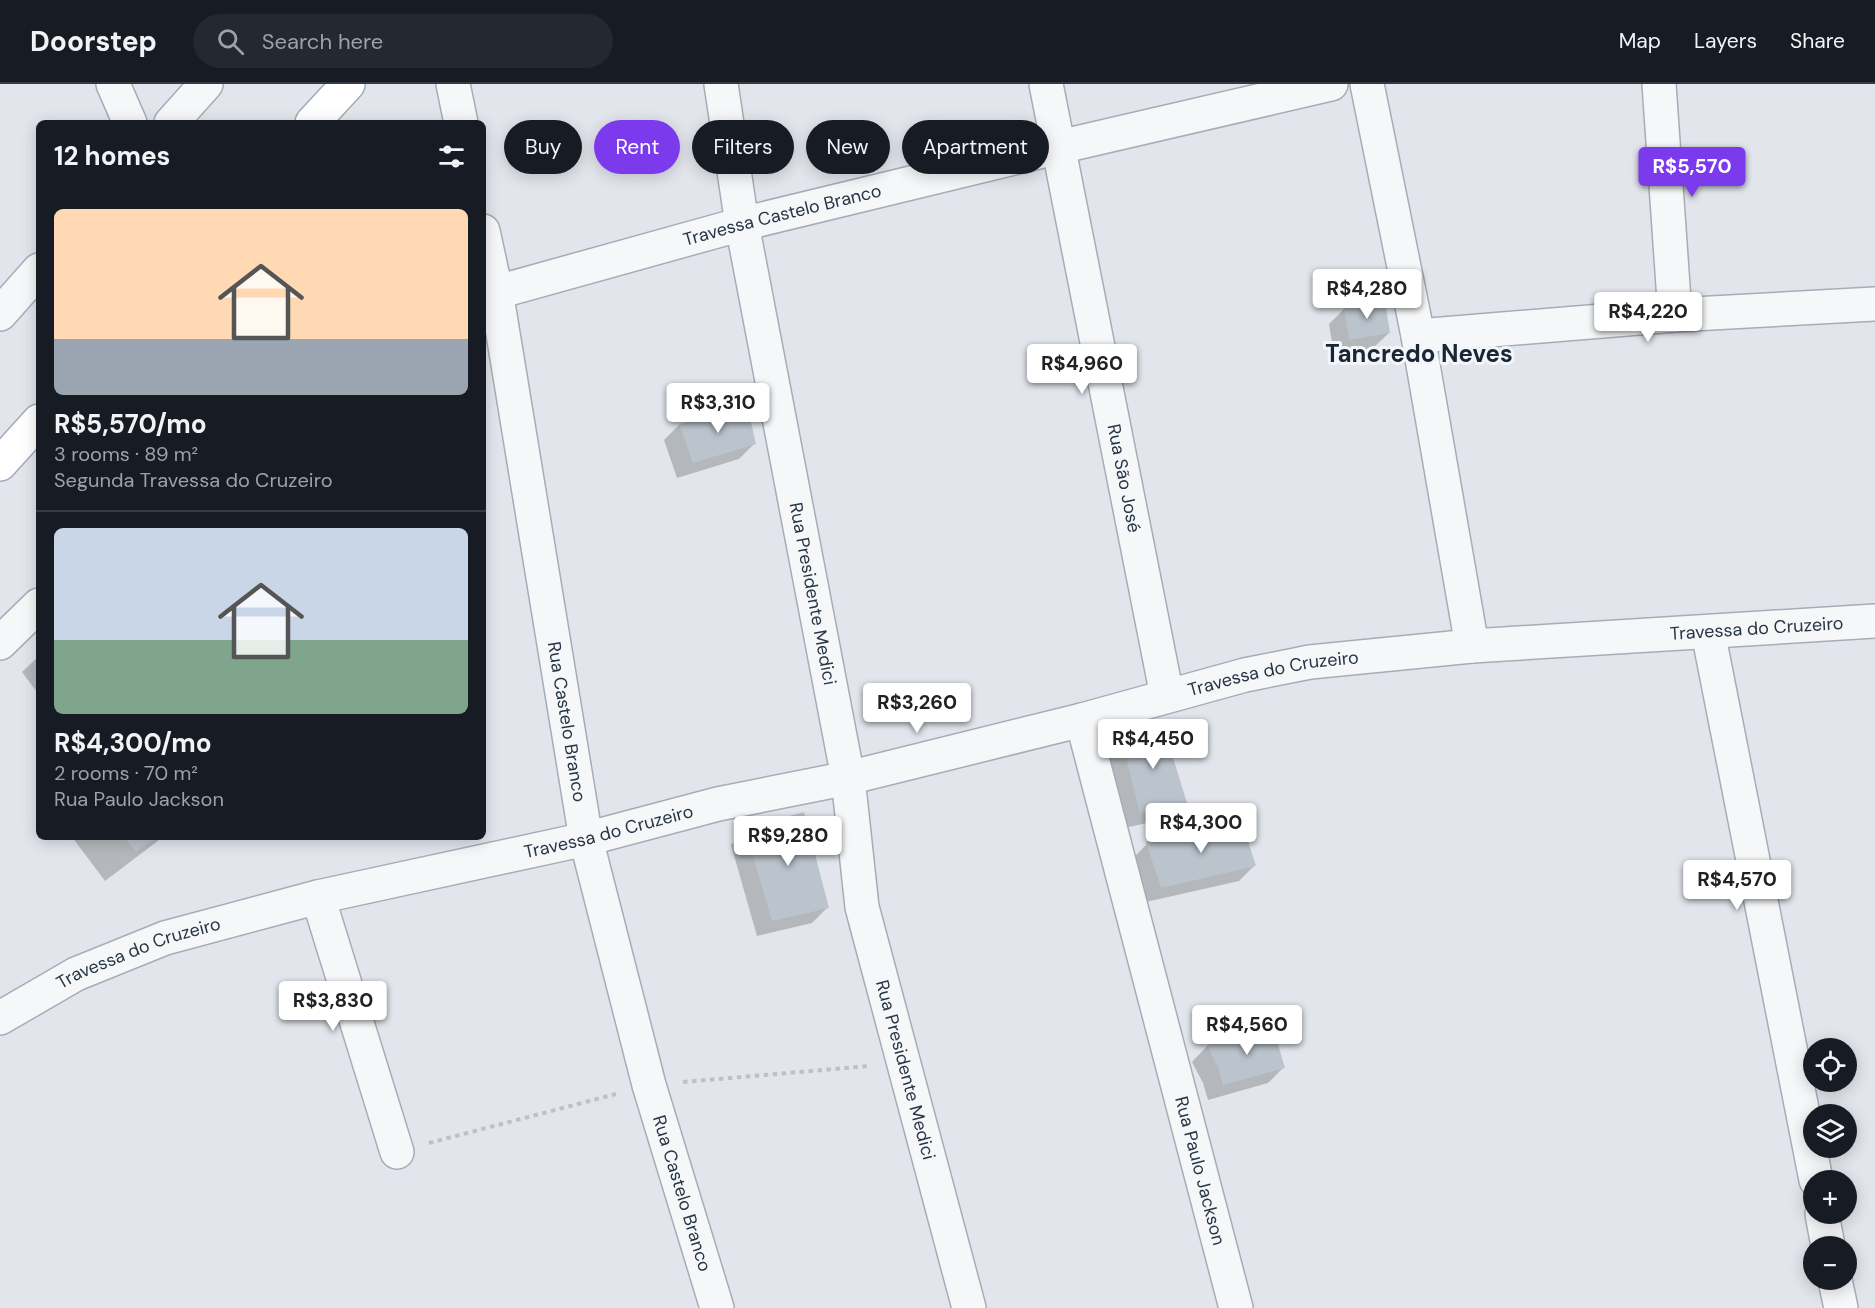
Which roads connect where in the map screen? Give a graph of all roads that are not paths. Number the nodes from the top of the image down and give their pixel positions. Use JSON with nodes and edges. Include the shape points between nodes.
{"nodes":[{"id":1,"x":113,"y":84,"type":"edge"},
{"id":2,"x":206,"y":84,"type":"edge"},
{"id":3,"x":348,"y":84,"type":"edge"},
{"id":4,"x":453,"y":84,"type":"edge"},
{"id":5,"x":721,"y":84,"type":"edge"},
{"id":6,"x":1046,"y":84,"type":"edge"},
{"id":7,"x":1331,"y":84,"type":"edge"},
{"id":8,"x":1367,"y":84,"type":"edge"},
{"id":9,"x":1659,"y":84,"type":"edge"},
{"id":10,"x":129,"y":120,"type":"edge"},
{"id":11,"x":174,"y":120,"type":"edge"},
{"id":12,"x":315,"y":120,"type":"edge"},
{"id":13,"x":460,"y":120,"type":"edge"},
{"id":14,"x":1059,"y":147,"type":"junction"},
{"id":15,"x":742,"y":224,"type":"junction"},
{"id":16,"x":486,"y":262,"type":"edge"},
{"id":17,"x":36,"y":273,"type":"edge"},
{"id":18,"x":489,"y":294,"type":"edge"},
{"id":19,"x":1875,"y":304,"type":"edge"},
{"id":20,"x":0,"y":314,"type":"edge"},
{"id":21,"x":1675,"y":315,"type":"junction"},
{"id":22,"x":1418,"y":336,"type":"junction"},
{"id":23,"x":36,"y":424,"type":"edge"},
{"id":24,"x":0,"y":464,"type":"edge"},
{"id":25,"x":36,"y":608,"type":"edge"},
{"id":26,"x":1875,"y":621,"type":"edge"},
{"id":27,"x":1708,"y":632,"type":"junction"},
{"id":28,"x":0,"y":643,"type":"edge"},
{"id":29,"x":1472,"y":646,"type":"junction"},
{"id":30,"x":1167,"y":696,"type":"junction"},
{"id":31,"x":1082,"y":720,"type":"junction"},
{"id":32,"x":848,"y":778,"type":"junction"},
{"id":33,"x":586,"y":839,"type":"junction"},
{"id":34,"x":318,"y":897,"type":"junction"},
{"id":35,"x":0,"y":1018,"type":"edge"},
{"id":36,"x":397,"y":1152,"type":"dead end"},
{"id":37,"x":1814,"y":1170,"type":"edge"},
{"id":38,"x":1837,"y":1290,"type":"edge"},
{"id":39,"x":717,"y":1308,"type":"edge"},
{"id":40,"x":969,"y":1308,"type":"edge"},
{"id":41,"x":1236,"y":1308,"type":"edge"},
{"id":42,"x":1840,"y":1308,"type":"edge"}],
"edges":[{"from":1,"to":10,"type":"street"},
{"from":2,"to":11,"type":"street"},
{"from":3,"to":12,"type":"main road"},
{"from":4,"to":13,"type":"street"},
{"from":5,"to":15,"type":"street","name":"Rua Presidente Medici"},
{"from":6,"to":14,"type":"street","name":"Rua São José"},
{"from":7,"to":14,"type":"street","name":"Travessa Castelo Branco"},
{"from":8,"to":22,"type":"street"},
{"from":9,"to":21,"type":"street"},
{"from":14,"to":15,"type":"street","name":"Travessa Castelo Branco"},
{"from":14,"to":30,"type":"street","name":"Rua São José"},
{"from":15,"to":18,"type":"street","name":"Travessa Castelo Branco"},
{"from":15,"to":32,"type":"street","name":"Rua Presidente Medici"},
{"from":16,"to":18,"type":"street","name":"Rua Castelo Branco"},
{"from":17,"to":20,"type":"street"},
{"from":18,"to":33,"type":"street","name":"Rua Castelo Branco"},
{"from":19,"to":21,"type":"street"},
{"from":21,"to":22,"type":"street"},
{"from":22,"to":29,"type":"street"},
{"from":23,"to":24,"type":"main road"},
{"from":25,"to":28,"type":"street"},
{"from":26,"to":27,"type":"street","name":"Travessa do Cruzeiro"},
{"from":27,"to":29,"type":"street","name":"Travessa do Cruzeiro"},
{"from":27,"to":37,"type":"street"},
{"from":29,"to":30,"type":"street","name":"Travessa do Cruzeiro","via":[[1310,662]]},
{"from":30,"to":31,"type":"street","name":"Travessa do Cruzeiro"},
{"from":31,"to":32,"type":"street","name":"Travessa do Cruzeiro"},
{"from":31,"to":41,"type":"street","name":"Rua Paulo Jackson"},
{"from":32,"to":33,"type":"street","name":"Travessa do Cruzeiro","via":[[718,804]]},
{"from":32,"to":40,"type":"street","name":"Rua Presidente Medici","via":[[862,907]]},
{"from":33,"to":34,"type":"street","name":"Travessa do Cruzeiro"},
{"from":33,"to":39,"type":"street","name":"Rua Castelo Branco","via":[[649,1085]]},
{"from":34,"to":35,"type":"street","name":"Travessa do Cruzeiro","via":[[165,938],[76,974]]},
{"from":34,"to":36,"type":"street"},
{"from":38,"to":42,"type":"street"}]}
